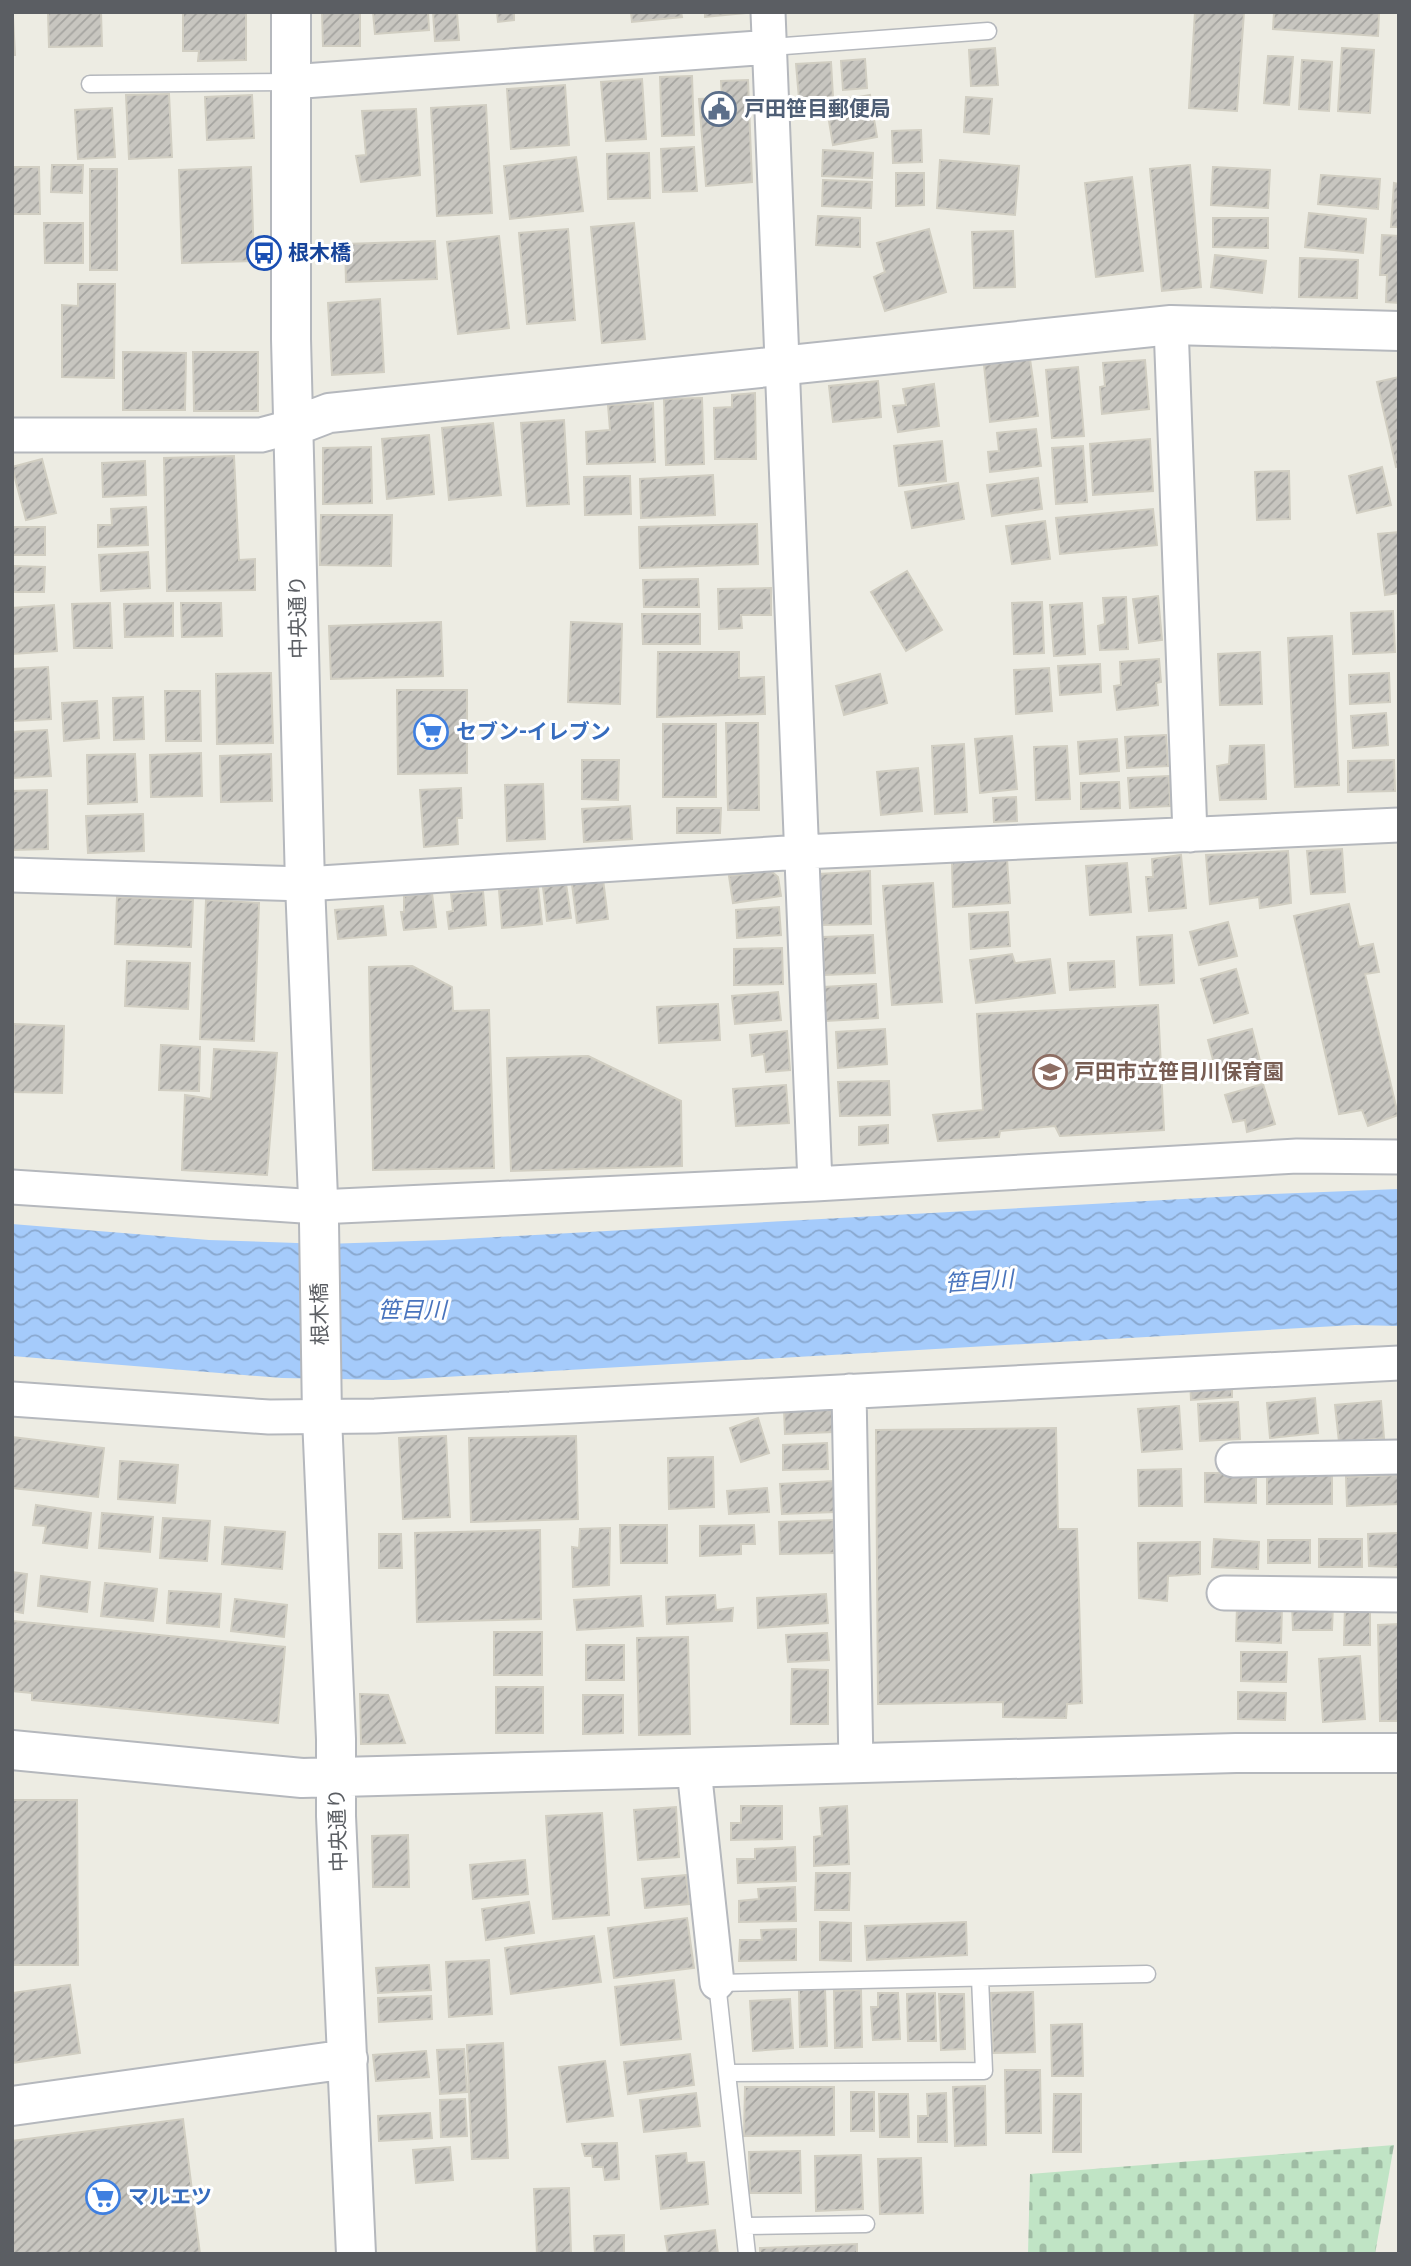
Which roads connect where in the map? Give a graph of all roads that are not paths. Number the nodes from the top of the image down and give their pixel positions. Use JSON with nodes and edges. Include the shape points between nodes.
{"nodes":[{"id":1,"x":291,"y":12,"type":"edge"},
{"id":2,"x":768,"y":12,"type":"edge"},
{"id":3,"x":988,"y":31,"type":"dead end"},
{"id":4,"x":771,"y":47,"type":"junction"},
{"id":5,"x":290,"y":82,"type":"junction"},
{"id":6,"x":90,"y":83,"type":"dead end"},
{"id":7,"x":1171,"y":324,"type":"junction"},
{"id":8,"x":1399,"y":331,"type":"edge"},
{"id":9,"x":782,"y":365,"type":"junction"},
{"id":10,"x":295,"y":426,"type":"junction"},
{"id":11,"x":12,"y":435,"type":"edge"},
{"id":12,"x":1399,"y":825,"type":"edge"},
{"id":13,"x":1191,"y":835,"type":"junction"},
{"id":14,"x":802,"y":852,"type":"junction"},
{"id":15,"x":12,"y":876,"type":"edge"},
{"id":16,"x":305,"y":884,"type":"junction"},
{"id":17,"x":1399,"y":1157,"type":"edge"},
{"id":18,"x":814,"y":1184,"type":"junction"},
{"id":19,"x":12,"y":1187,"type":"edge"},
{"id":20,"x":318,"y":1214,"type":"junction"},
{"id":21,"x":1399,"y":1363,"type":"edge"},
{"id":22,"x":849,"y":1391,"type":"junction"},
{"id":23,"x":12,"y":1399,"type":"edge"},
{"id":24,"x":322,"y":1411,"type":"junction"},
{"id":25,"x":1399,"y":1457,"type":"edge"},
{"id":26,"x":1233,"y":1460,"type":"dead end"},
{"id":27,"x":1224,"y":1593,"type":"dead end"},
{"id":28,"x":1399,"y":1595,"type":"edge"},
{"id":29,"x":12,"y":1750,"type":"edge"},
{"id":30,"x":1399,"y":1753,"type":"edge"},
{"id":31,"x":856,"y":1765,"type":"junction"},
{"id":32,"x":694,"y":1769,"type":"junction"},
{"id":33,"x":336,"y":1777,"type":"junction"},
{"id":34,"x":1147,"y":1974,"type":"dead end"},
{"id":35,"x":980,"y":1978,"type":"junction"},
{"id":36,"x":718,"y":1983,"type":"junction"},
{"id":37,"x":348,"y":2059,"type":"junction"},
{"id":38,"x":727,"y":2073,"type":"junction"},
{"id":39,"x":12,"y":2106,"type":"edge"},
{"id":40,"x":866,"y":2224,"type":"dead end"},
{"id":41,"x":744,"y":2226,"type":"junction"},
{"id":42,"x":356,"y":2254,"type":"edge"},
{"id":43,"x":747,"y":2254,"type":"edge"}],
"edges":[{"from":1,"to":5,"type":"street","name":"中央通り"},
{"from":2,"to":4,"type":"street"},
{"from":3,"to":4,"type":"lane"},
{"from":4,"to":5,"type":"street"},
{"from":4,"to":9,"type":"street"},
{"from":5,"to":6,"type":"lane"},
{"from":5,"to":10,"type":"street","name":"中央通り"},
{"from":7,"to":8,"type":"street"},
{"from":7,"to":9,"type":"street"},
{"from":7,"to":13,"type":"street"},
{"from":9,"to":10,"type":"street","via":[[329,413]]},
{"from":9,"to":14,"type":"street"},
{"from":10,"to":11,"type":"street","via":[[261,435]]},
{"from":10,"to":16,"type":"street","name":"中央通り"},
{"from":12,"to":13,"type":"street"},
{"from":13,"to":14,"type":"street"},
{"from":14,"to":16,"type":"street"},
{"from":14,"to":18,"type":"street"},
{"from":15,"to":16,"type":"street"},
{"from":16,"to":20,"type":"street","name":"中央通り"},
{"from":17,"to":18,"type":"street","via":[[1297,1156]]},
{"from":18,"to":20,"type":"street"},
{"from":19,"to":20,"type":"street"},
{"from":20,"to":24,"type":"street","name":"根木橋"},
{"from":21,"to":22,"type":"street"},
{"from":22,"to":24,"type":"street"},
{"from":22,"to":31,"type":"street"},
{"from":23,"to":24,"type":"street","via":[[269,1417]]},
{"from":24,"to":33,"type":"street","name":"中央通り"},
{"from":25,"to":26,"type":"street"},
{"from":27,"to":28,"type":"street"},
{"from":29,"to":33,"type":"street","via":[[302,1778]]},
{"from":30,"to":31,"type":"street","via":[[1236,1753]]},
{"from":31,"to":32,"type":"street"},
{"from":32,"to":33,"type":"street"},
{"from":32,"to":36,"type":"street"},
{"from":33,"to":37,"type":"street","name":"中央通り"},
{"from":34,"to":35,"type":"lane"},
{"from":35,"to":36,"type":"lane"},
{"from":35,"to":38,"type":"lane","via":[[984,2071]]},
{"from":36,"to":38,"type":"lane"},
{"from":37,"to":39,"type":"street"},
{"from":37,"to":42,"type":"street","name":"中央通り"},
{"from":38,"to":41,"type":"lane"},
{"from":40,"to":41,"type":"lane"},
{"from":41,"to":43,"type":"lane"}]}
